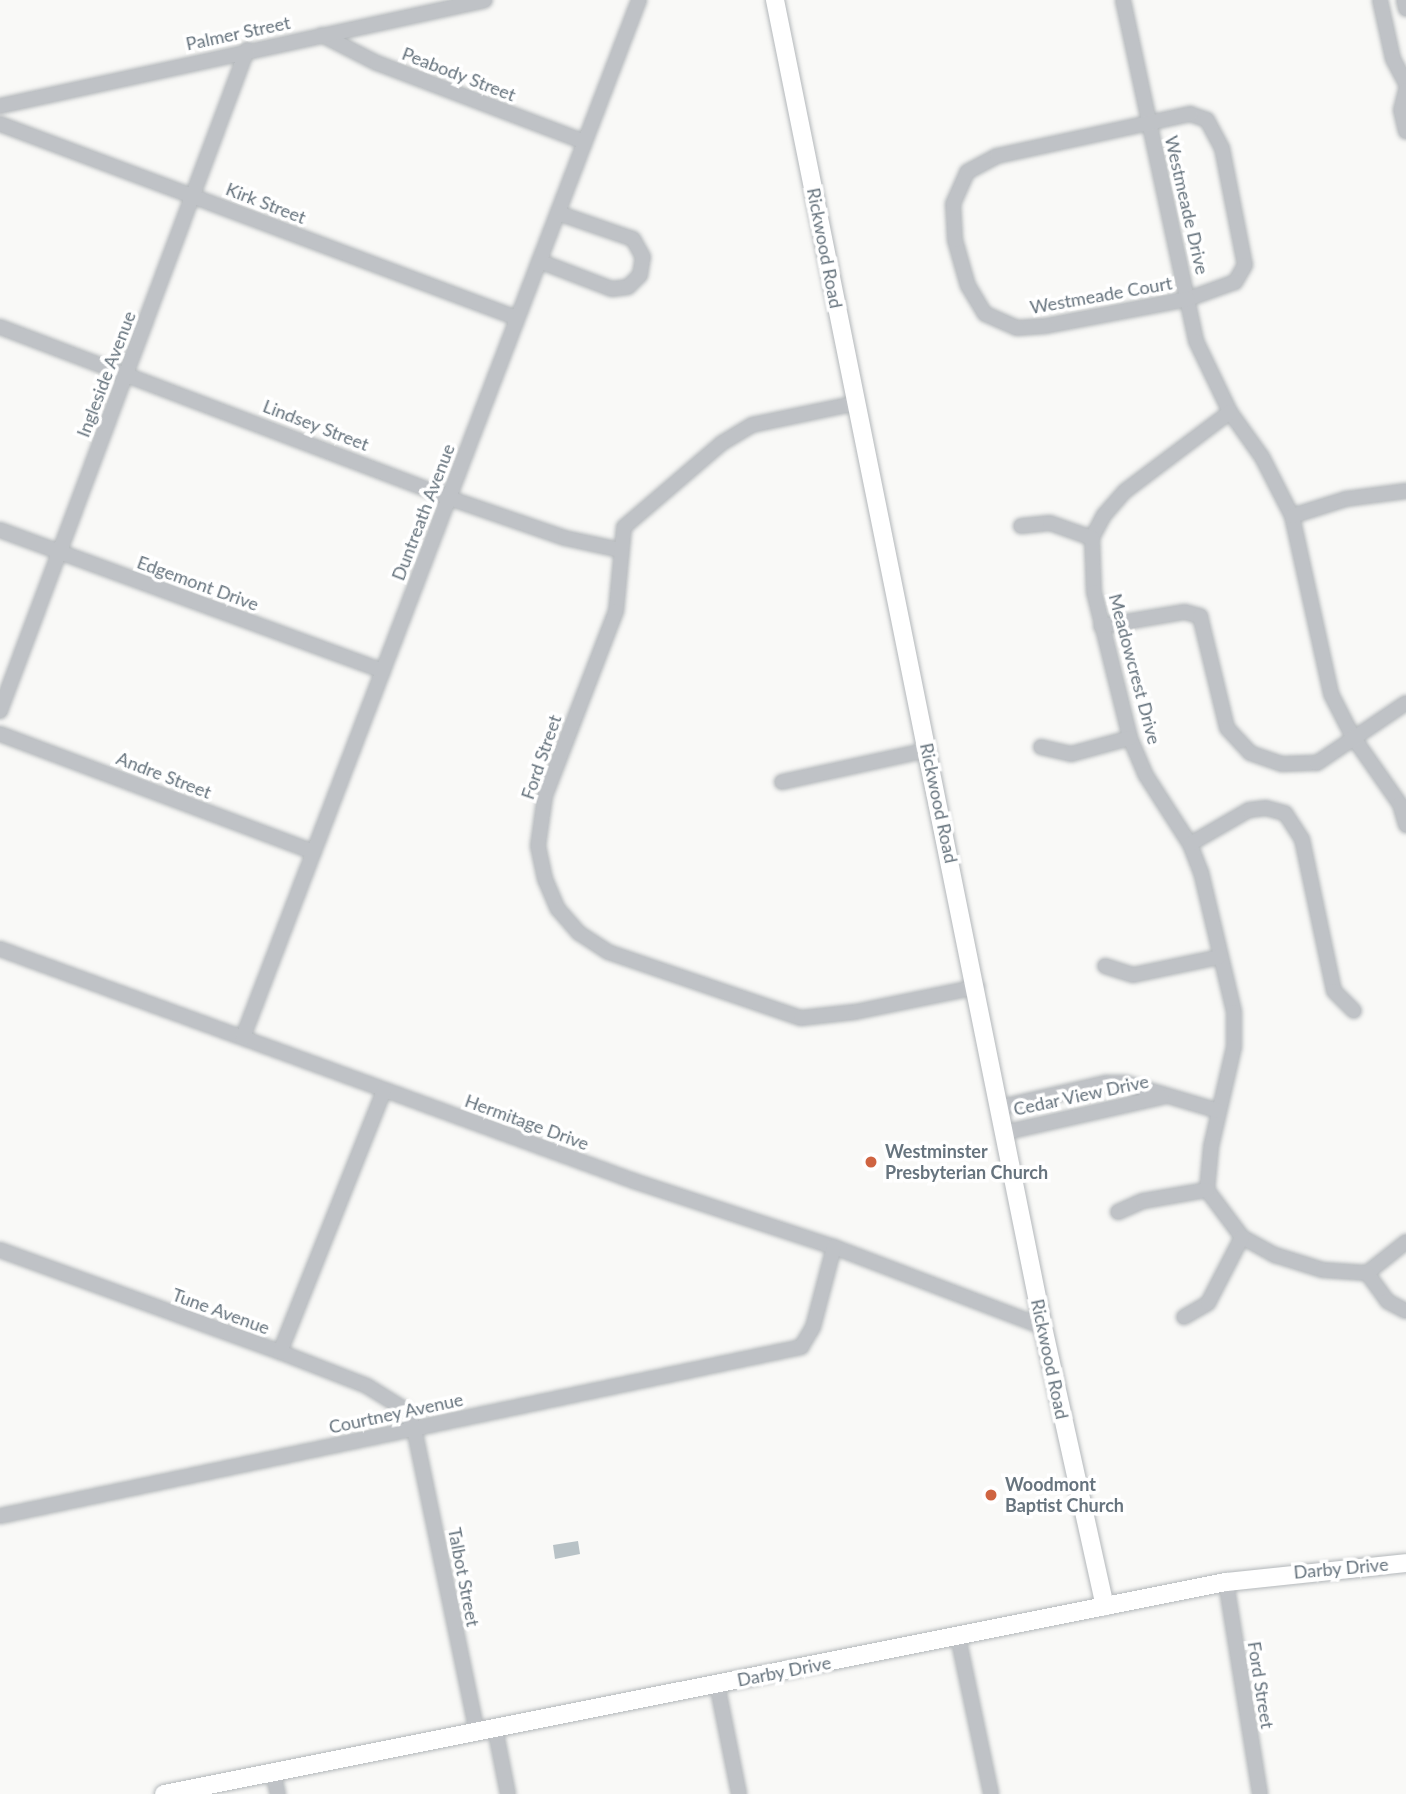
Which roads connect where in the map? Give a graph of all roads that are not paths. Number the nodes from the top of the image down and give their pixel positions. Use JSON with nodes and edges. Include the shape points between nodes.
{"nodes":[{"id":1,"x":485,"y":0,"type":"edge"},
{"id":2,"x":639,"y":0,"type":"edge"},
{"id":3,"x":775,"y":0,"type":"edge"},
{"id":4,"x":1123,"y":0,"type":"edge"},
{"id":5,"x":1380,"y":0,"type":"edge"},
{"id":6,"x":1404,"y":0,"type":"edge"},
{"id":7,"x":1406,"y":9,"type":"edge"},
{"id":8,"x":322,"y":35,"type":"junction"},
{"id":9,"x":247,"y":50,"type":"junction"},
{"id":10,"x":1406,"y":83,"type":"edge"},
{"id":11,"x":1406,"y":90,"type":"edge"},
{"id":12,"x":0,"y":106,"type":"edge"},
{"id":13,"x":1149,"y":123,"type":"junction"},
{"id":14,"x":0,"y":124,"type":"edge"},
{"id":15,"x":1406,"y":131,"type":"edge"},
{"id":16,"x":585,"y":142,"type":"junction"},
{"id":17,"x":193,"y":196,"type":"junction"},
{"id":18,"x":558,"y":213,"type":"junction"},
{"id":19,"x":539,"y":261,"type":"junction"},
{"id":20,"x":1188,"y":299,"type":"junction"},
{"id":21,"x":517,"y":318,"type":"junction"},
{"id":22,"x":0,"y":327,"type":"edge"},
{"id":23,"x":126,"y":374,"type":"junction"},
{"id":24,"x":857,"y":403,"type":"junction"},
{"id":25,"x":1230,"y":412,"type":"junction"},
{"id":26,"x":1406,"y":491,"type":"edge"},
{"id":27,"x":449,"y":498,"type":"junction"},
{"id":28,"x":1292,"y":516,"type":"junction"},
{"id":29,"x":1021,"y":526,"type":"dead end"},
{"id":30,"x":0,"y":530,"type":"edge"},
{"id":31,"x":1092,"y":538,"type":"junction"},
{"id":32,"x":620,"y":550,"type":"junction"},
{"id":33,"x":60,"y":552,"type":"junction"},
{"id":34,"x":1101,"y":625,"type":"junction"},
{"id":35,"x":383,"y":671,"type":"junction"},
{"id":36,"x":1406,"y":703,"type":"edge"},
{"id":37,"x":0,"y":711,"type":"edge"},
{"id":38,"x":0,"y":734,"type":"edge"},
{"id":39,"x":1353,"y":737,"type":"junction"},
{"id":40,"x":1130,"y":738,"type":"junction"},
{"id":41,"x":1041,"y":747,"type":"dead end"},
{"id":42,"x":928,"y":750,"type":"junction"},
{"id":43,"x":782,"y":782,"type":"dead end"},
{"id":44,"x":1406,"y":825,"type":"edge"},
{"id":45,"x":1190,"y":844,"type":"junction"},
{"id":46,"x":314,"y":852,"type":"junction"},
{"id":47,"x":0,"y":949,"type":"edge"},
{"id":48,"x":1219,"y":957,"type":"junction"},
{"id":49,"x":1105,"y":966,"type":"dead end"},
{"id":50,"x":977,"y":987,"type":"junction"},
{"id":51,"x":1354,"y":1012,"type":"dead end"},
{"id":52,"x":243,"y":1037,"type":"junction"},
{"id":53,"x":384,"y":1090,"type":"junction"},
{"id":54,"x":1163,"y":1097,"type":"junction"},
{"id":55,"x":1001,"y":1107,"type":"junction"},
{"id":56,"x":1219,"y":1111,"type":"junction"},
{"id":57,"x":1006,"y":1132,"type":"junction"},
{"id":58,"x":1207,"y":1190,"type":"junction"},
{"id":59,"x":1118,"y":1212,"type":"dead end"},
{"id":60,"x":1242,"y":1237,"type":"junction"},
{"id":61,"x":1406,"y":1242,"type":"edge"},
{"id":62,"x":834,"y":1247,"type":"junction"},
{"id":63,"x":0,"y":1250,"type":"edge"},
{"id":64,"x":1367,"y":1273,"type":"junction"},
{"id":65,"x":1406,"y":1311,"type":"edge"},
{"id":66,"x":1184,"y":1317,"type":"dead end"},
{"id":67,"x":1043,"y":1327,"type":"junction"},
{"id":68,"x":280,"y":1352,"type":"junction"},
{"id":69,"x":414,"y":1428,"type":"junction"},
{"id":70,"x":0,"y":1516,"type":"edge"},
{"id":71,"x":1406,"y":1563,"type":"edge"},
{"id":72,"x":1226,"y":1582,"type":"junction"},
{"id":73,"x":1105,"y":1606,"type":"junction"},
{"id":74,"x":958,"y":1637,"type":"junction"},
{"id":75,"x":717,"y":1684,"type":"junction"},
{"id":76,"x":495,"y":1728,"type":"junction"},
{"id":77,"x":477,"y":1732,"type":"junction"},
{"id":78,"x":273,"y":1773,"type":"junction"},
{"id":79,"x":164,"y":1794,"type":"edge"},
{"id":80,"x":278,"y":1794,"type":"edge"},
{"id":81,"x":508,"y":1794,"type":"edge"},
{"id":82,"x":739,"y":1794,"type":"edge"},
{"id":83,"x":991,"y":1794,"type":"edge"},
{"id":84,"x":1261,"y":1794,"type":"edge"}],
"edges":[{"from":1,"to":8,"type":"street","name":"Palmer Street"},
{"from":2,"to":16,"type":"street","name":"Duntreath Avenue"},
{"from":3,"to":24,"type":"main road","name":"Rickwood Road"},
{"from":4,"to":13,"type":"street","name":"Westmeade Drive"},
{"from":5,"to":10,"type":"street","via":[[1393,60]]},
{"from":6,"to":7,"type":"street"},
{"from":8,"to":9,"type":"street","name":"Palmer Street"},
{"from":8,"to":16,"type":"street","name":"Peabody Street","via":[[377,63]]},
{"from":9,"to":12,"type":"street","name":"Palmer Street"},
{"from":9,"to":17,"type":"street","name":"Ingleside Avenue"},
{"from":11,"to":15,"type":"street","via":[[1401,110]]},
{"from":13,"to":20,"type":"street","name":"Westmeade Drive"},
{"from":13,"to":20,"type":"street","name":"Westmeade Court","via":[[1190,114],[1207,120],[1222,148],[1245,265],[1235,282]]},
{"from":13,"to":20,"type":"street","name":"Westmeade Court","via":[[997,156],[967,172],[953,204],[955,240],[968,286],[985,314],[1017,328]]},
{"from":14,"to":17,"type":"street","name":"Kirk Street"},
{"from":16,"to":18,"type":"street","name":"Duntreath Avenue"},
{"from":17,"to":21,"type":"street","name":"Kirk Street"},
{"from":17,"to":23,"type":"street","name":"Ingleside Avenue"},
{"from":18,"to":19,"type":"street","name":"Duntreath Avenue"},
{"from":18,"to":19,"type":"street","via":[[633,239],[643,257],[640,275],[628,287],[612,289]]},
{"from":19,"to":21,"type":"street","name":"Duntreath Avenue"},
{"from":20,"to":25,"type":"street","name":"Westmeade Drive","via":[[1196,341]]},
{"from":21,"to":27,"type":"street","name":"Duntreath Avenue"},
{"from":22,"to":23,"type":"street","name":"Lindsey Street"},
{"from":23,"to":27,"type":"street","name":"Lindsey Street"},
{"from":23,"to":33,"type":"street","name":"Ingleside Avenue"},
{"from":24,"to":32,"type":"street","name":"Ford Street","via":[[752,425],[722,443],[624,527]]},
{"from":24,"to":42,"type":"main road","name":"Rickwood Road"},
{"from":25,"to":28,"type":"street","via":[[1262,457]]},
{"from":25,"to":31,"type":"street","via":[[1125,491]]},
{"from":26,"to":28,"type":"street","via":[[1346,499]]},
{"from":27,"to":32,"type":"street","name":"Lindsey Street","via":[[565,538]]},
{"from":27,"to":35,"type":"street","name":"Duntreath Avenue"},
{"from":28,"to":39,"type":"street","via":[[1317,644],[1331,694]]},
{"from":29,"to":31,"type":"street","via":[[1050,523]]},
{"from":30,"to":33,"type":"street","name":"Edgemont Drive"},
{"from":31,"to":34,"type":"street","name":"Meadowcrest Drive","via":[[1092,574]]},
{"from":32,"to":50,"type":"street","name":"Ford Street","via":[[616,611],[545,796],[538,846],[558,909],[579,933],[608,952],[801,1018],[846,1014]]},
{"from":33,"to":35,"type":"street","name":"Edgemont Drive"},
{"from":33,"to":37,"type":"street","name":"Ingleside Avenue"},
{"from":34,"to":39,"type":"street","via":[[1185,612],[1200,616],[1227,728],[1250,753],[1282,764],[1317,763]]},
{"from":34,"to":40,"type":"street","name":"Meadowcrest Drive"},
{"from":35,"to":46,"type":"street","name":"Duntreath Avenue"},
{"from":36,"to":39,"type":"street"},
{"from":38,"to":46,"type":"street","name":"Andre Street"},
{"from":39,"to":44,"type":"street","via":[[1382,774],[1400,804]]},
{"from":40,"to":41,"type":"street","via":[[1072,754]]},
{"from":40,"to":45,"type":"street","name":"Meadowcrest Drive","via":[[1144,774]]},
{"from":42,"to":43,"type":"street"},
{"from":42,"to":50,"type":"main road","name":"Rickwood Road"},
{"from":45,"to":48,"type":"street","name":"Meadowcrest Drive","via":[[1201,872]]},
{"from":45,"to":51,"type":"street","via":[[1249,810],[1286,813],[1302,839],[1334,991]]},
{"from":46,"to":52,"type":"street","name":"Duntreath Avenue"},
{"from":47,"to":52,"type":"street","name":"Hermitage Drive"},
{"from":48,"to":49,"type":"street","via":[[1133,975]]},
{"from":48,"to":56,"type":"street","name":"Meadowcrest Drive","via":[[1234,1012],[1234,1036]]},
{"from":50,"to":55,"type":"main road","name":"Rickwood Road"},
{"from":52,"to":53,"type":"street","name":"Hermitage Drive"},
{"from":53,"to":62,"type":"street","name":"Hermitage Drive","via":[[634,1181]]},
{"from":53,"to":68,"type":"street"},
{"from":54,"to":55,"type":"street","name":"Cedar View Drive","via":[[1125,1083],[1106,1083]]},
{"from":54,"to":56,"type":"street","name":"Cedar View Drive"},
{"from":54,"to":57,"type":"street","name":"Cedar View Drive"},
{"from":55,"to":57,"type":"main road","name":"Rickwood Road"},
{"from":56,"to":58,"type":"street","name":"Meadowcrest Drive"},
{"from":57,"to":67,"type":"main road","name":"Rickwood Road"},
{"from":58,"to":59,"type":"street","via":[[1143,1201]]},
{"from":58,"to":60,"type":"street"},
{"from":60,"to":64,"type":"street","via":[[1275,1255],[1323,1270]]},
{"from":60,"to":66,"type":"street","via":[[1208,1303]]},
{"from":61,"to":64,"type":"street"},
{"from":62,"to":67,"type":"street","name":"Hermitage Drive"},
{"from":62,"to":69,"type":"street","name":"Courtney Avenue","via":[[813,1327],[801,1347]]},
{"from":63,"to":68,"type":"street","name":"Tune Avenue"},
{"from":64,"to":65,"type":"street","via":[[1387,1301]]},
{"from":67,"to":73,"type":"main road","name":"Rickwood Road"},
{"from":68,"to":69,"type":"street","name":"Tune Avenue","via":[[393,1398]]},
{"from":69,"to":70,"type":"street","name":"Courtney Avenue"},
{"from":69,"to":77,"type":"street","name":"Talbot Street"},
{"from":71,"to":72,"type":"main road","name":"Darby Drive"},
{"from":72,"to":73,"type":"main road","name":"Darby Drive"},
{"from":72,"to":84,"type":"street","name":"Ford Street"},
{"from":73,"to":74,"type":"main road","name":"Darby Drive"},
{"from":74,"to":75,"type":"main road","name":"Darby Drive"},
{"from":74,"to":83,"type":"street"},
{"from":75,"to":76,"type":"main road","name":"Darby Drive"},
{"from":75,"to":82,"type":"street"},
{"from":76,"to":77,"type":"main road","name":"Darby Drive"},
{"from":76,"to":81,"type":"street"},
{"from":77,"to":78,"type":"main road","name":"Darby Drive"},
{"from":78,"to":79,"type":"main road","name":"Darby Drive"},
{"from":78,"to":80,"type":"street"}]}
